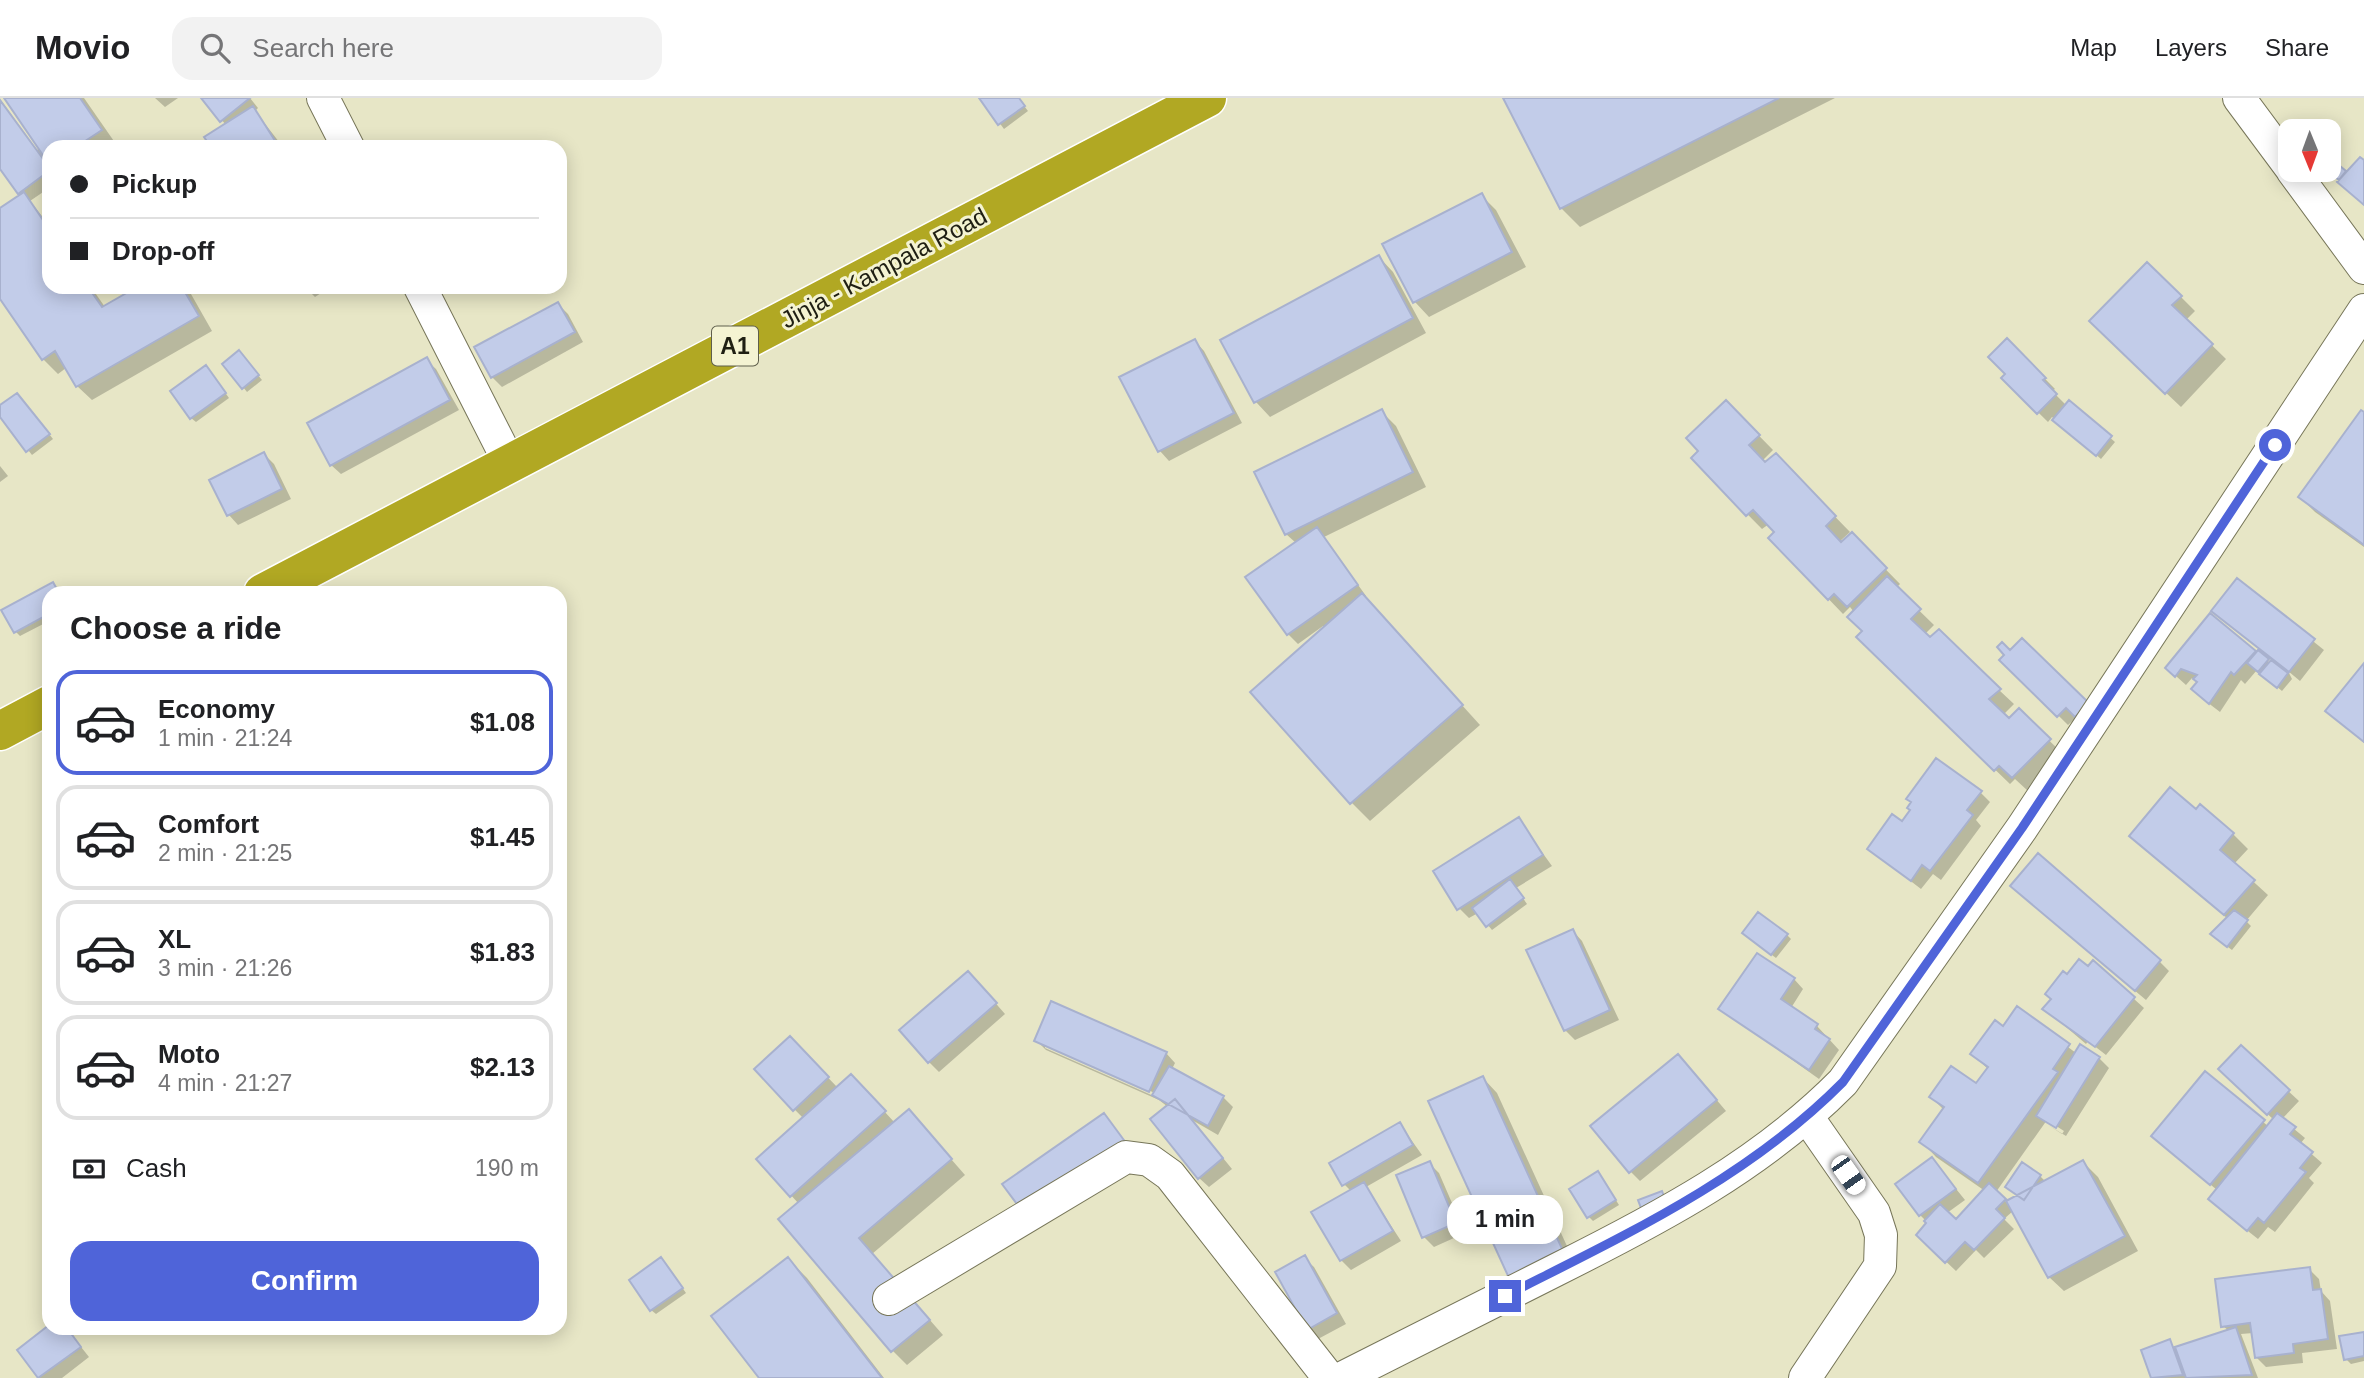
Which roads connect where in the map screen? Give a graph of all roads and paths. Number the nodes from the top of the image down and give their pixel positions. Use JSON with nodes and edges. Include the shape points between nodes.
{"nodes":[{"id":1,"x":323,"y":98,"type":"edge"},
{"id":2,"x":1207,"y":98,"type":"edge"},
{"id":3,"x":2239,"y":98,"type":"edge"},
{"id":4,"x":344,"y":140,"type":"edge"},
{"id":5,"x":2278,"y":151,"type":"edge"},
{"id":6,"x":2301,"y":182,"type":"edge"},
{"id":7,"x":2364,"y":268,"type":"edge"},
{"id":8,"x":424,"y":294,"type":"edge"},
{"id":9,"x":2364,"y":310,"type":"edge"},
{"id":10,"x":510,"y":464,"type":"junction"},
{"id":11,"x":276,"y":586,"type":"edge"},
{"id":12,"x":42,"y":709,"type":"edge"},
{"id":13,"x":0,"y":731,"type":"edge"},
{"id":14,"x":1808,"y":1118,"type":"junction"},
{"id":15,"x":889,"y":1298,"type":"dead end"},
{"id":16,"x":1329,"y":1378,"type":"edge"},
{"id":17,"x":1342,"y":1378,"type":"edge"},
{"id":18,"x":1805,"y":1378,"type":"edge"}],
"edges":[{"from":1,"to":4,"type":"street"},
{"from":2,"to":10,"type":"highway","name":"Jinja - Kampala Road","number":"A1"},
{"from":3,"to":5,"type":"street"},
{"from":6,"to":7,"type":"street"},
{"from":8,"to":10,"type":"street"},
{"from":9,"to":14,"type":"street","via":[[2022,828],[1843,1082]]},
{"from":10,"to":11,"type":"highway","name":"Jinja - Kampala Road","number":"A1"},
{"from":12,"to":13,"type":"highway"},
{"from":14,"to":17,"type":"street","via":[[1668,1214]]},
{"from":14,"to":18,"type":"street","via":[[1874,1213],[1881,1235],[1880,1266]]},
{"from":15,"to":16,"type":"street","via":[[1126,1157],[1149,1160],[1170,1175]]}]}
